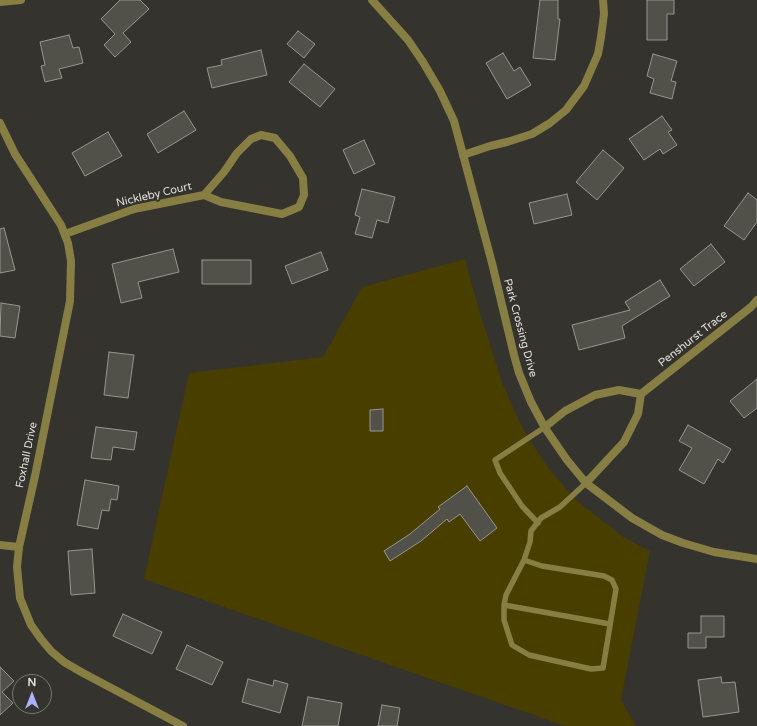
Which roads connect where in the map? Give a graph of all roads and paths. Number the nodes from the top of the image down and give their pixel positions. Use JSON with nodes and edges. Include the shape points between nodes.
{"nodes":[{"id":1,"x":21,"y":0,"type":"edge"},
{"id":2,"x":372,"y":0,"type":"edge"},
{"id":3,"x":603,"y":0,"type":"edge"},
{"id":4,"x":0,"y":2,"type":"edge"},
{"id":5,"x":0,"y":123,"type":"edge"},
{"id":6,"x":463,"y":155,"type":"junction"},
{"id":7,"x":204,"y":195,"type":"junction"},
{"id":8,"x":65,"y":234,"type":"junction"},
{"id":9,"x":757,"y":300,"type":"edge"},
{"id":10,"x":754,"y":310,"type":"edge"},
{"id":11,"x":641,"y":394,"type":"junction"},
{"id":12,"x":545,"y":427,"type":"junction"},
{"id":13,"x":586,"y":483,"type":"junction"},
{"id":14,"x":538,"y":524,"type":"junction"},
{"id":15,"x":0,"y":545,"type":"edge"},
{"id":16,"x":19,"y":547,"type":"junction"},
{"id":17,"x":757,"y":559,"type":"edge"},
{"id":18,"x":524,"y":560,"type":"junction"},
{"id":19,"x":504,"y":605,"type":"junction"},
{"id":20,"x":610,"y":624,"type":"junction"},
{"id":21,"x":183,"y":726,"type":"edge"}],
"edges":[{"from":1,"to":4,"type":"street"},
{"from":2,"to":6,"type":"street","name":"Park Crossing Drive","via":[[408,40],[440,91],[454,121]]},
{"from":3,"to":6,"type":"street","via":[[604,14],[598,54],[584,86],[566,110],[532,134]]},
{"from":5,"to":8,"type":"street","name":"Foxhall Drive","via":[[15,154]]},
{"from":6,"to":12,"type":"street","name":"Park Crossing Drive","via":[[519,373]]},
{"from":7,"to":7,"type":"street","name":"Nickleby Court","via":[[221,202],[282,214],[299,207],[304,195],[303,178],[275,138],[261,135],[251,139],[237,153]]},
{"from":7,"to":8,"type":"street","name":"Nickleby Court","via":[[134,209]]},
{"from":8,"to":16,"type":"street","name":"Foxhall Drive","via":[[70,261],[70,301]]},
{"from":9,"to":10,"type":"street","name":"Penshurst Trace"},
{"from":10,"to":11,"type":"street","name":"Penshurst Trace"},
{"from":11,"to":12,"type":"street","via":[[620,390],[595,396],[565,411]]},
{"from":11,"to":13,"type":"street","via":[[638,414],[624,442]]},
{"from":12,"to":13,"type":"street","name":"Park Crossing Drive","via":[[566,460]]},
{"from":12,"to":14,"type":"lane","via":[[495,460],[500,473],[522,506]]},
{"from":13,"to":14,"type":"lane","via":[[560,507],[541,518]]},
{"from":13,"to":17,"type":"street","name":"Park Crossing Drive","via":[[632,518],[662,535],[714,552]]},
{"from":14,"to":18,"type":"lane","via":[[531,531]]},
{"from":15,"to":16,"type":"street"},
{"from":16,"to":21,"type":"street","name":"Foxhall Drive","via":[[17,567],[20,598],[31,625],[41,639],[64,662]]},
{"from":18,"to":19,"type":"lane","via":[[506,595]]},
{"from":18,"to":20,"type":"lane","via":[[542,566],[604,576],[612,580],[616,589]]},
{"from":19,"to":20,"type":"lane"},
{"from":19,"to":20,"type":"lane","via":[[504,620],[512,645],[529,654],[591,669],[603,668]]}]}
